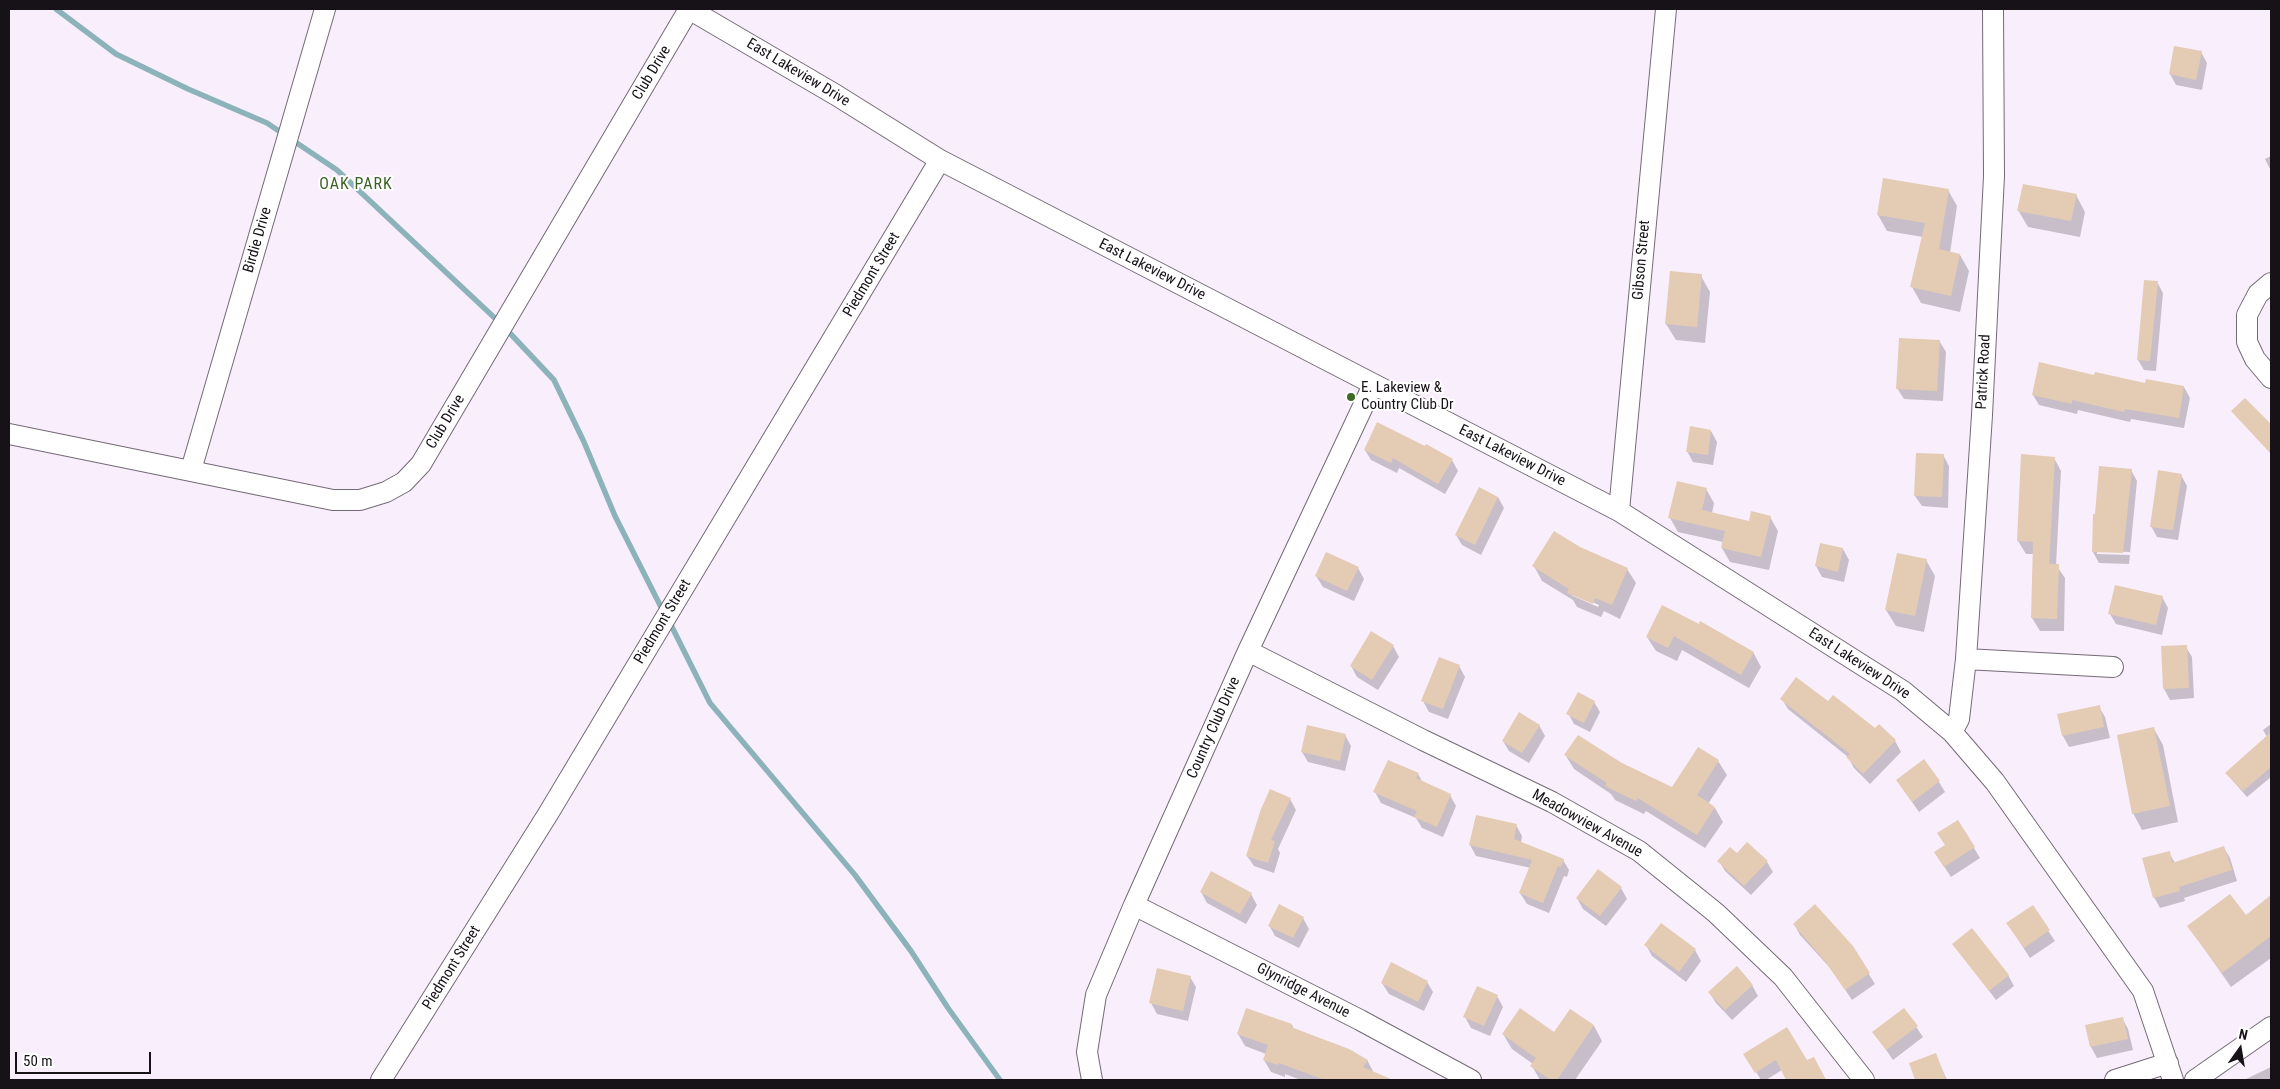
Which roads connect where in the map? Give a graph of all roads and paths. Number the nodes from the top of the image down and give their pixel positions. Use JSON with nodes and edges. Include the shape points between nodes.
{"nodes":[{"id":1,"x":325,"y":9,"type":"edge"},
{"id":2,"x":689,"y":9,"type":"edge"},
{"id":3,"x":1666,"y":9,"type":"edge"},
{"id":4,"x":1994,"y":9,"type":"edge"},
{"id":5,"x":940,"y":160,"type":"junction"},
{"id":6,"x":2271,"y":283,"type":"edge"},
{"id":7,"x":2271,"y":378,"type":"edge"},
{"id":8,"x":1374,"y":385,"type":"junction"},
{"id":9,"x":9,"y":434,"type":"edge"},
{"id":10,"x":192,"y":470,"type":"junction"},
{"id":11,"x":1619,"y":511,"type":"junction"},
{"id":12,"x":1248,"y":651,"type":"junction"},
{"id":13,"x":1966,"y":659,"type":"junction"},
{"id":14,"x":2113,"y":667,"type":"dead end"},
{"id":15,"x":1952,"y":732,"type":"junction"},
{"id":16,"x":1134,"y":905,"type":"junction"},
{"id":17,"x":2271,"y":1026,"type":"edge"},
{"id":18,"x":2171,"y":1071,"type":"edge"},
{"id":19,"x":381,"y":1080,"type":"edge"},
{"id":20,"x":1092,"y":1080,"type":"edge"},
{"id":21,"x":1471,"y":1080,"type":"edge"},
{"id":22,"x":1864,"y":1080,"type":"edge"},
{"id":23,"x":2115,"y":1080,"type":"edge"},
{"id":24,"x":2195,"y":1080,"type":"edge"}],
"edges":[{"from":1,"to":10,"type":"street","name":"Birdie Drive"},
{"from":2,"to":5,"type":"street","name":"East Lakeview Drive"},
{"from":2,"to":10,"type":"street","name":"Club Drive","via":[[421,464],[404,482],[360,500],[334,500]]},
{"from":3,"to":11,"type":"street","name":"Gibson Street"},
{"from":4,"to":13,"type":"street","name":"Patrick Road","via":[[1993,186]]},
{"from":5,"to":8,"type":"street","name":"East Lakeview Drive"},
{"from":5,"to":19,"type":"street","name":"Piedmont Street","via":[[558,798]]},
{"from":6,"to":7,"type":"street","via":[[2258,294],[2247,315],[2247,342],[2255,359]]},
{"from":8,"to":11,"type":"street","name":"East Lakeview Drive"},
{"from":8,"to":12,"type":"street","name":"Country Club Drive"},
{"from":9,"to":10,"type":"street","name":"Club Drive"},
{"from":11,"to":15,"type":"street","name":"East Lakeview Drive","via":[[1904,691]]},
{"from":12,"to":16,"type":"street","name":"Country Club Drive"},
{"from":12,"to":22,"type":"street","name":"Meadowview Avenue","via":[[1552,802],[1639,851],[1716,913],[1783,977]]},
{"from":13,"to":14,"type":"street"},
{"from":13,"to":15,"type":"street","name":"Patrick Road","via":[[1959,719]]},
{"from":15,"to":18,"type":"street","name":"East Lakeview Drive","via":[[1995,782],[2143,991]]},
{"from":16,"to":20,"type":"street","name":"Country Club Drive","via":[[1096,995],[1087,1052]]},
{"from":16,"to":21,"type":"street","name":"Glynridge Avenue"},
{"from":17,"to":24,"type":"street"},
{"from":18,"to":23,"type":"street"}]}
